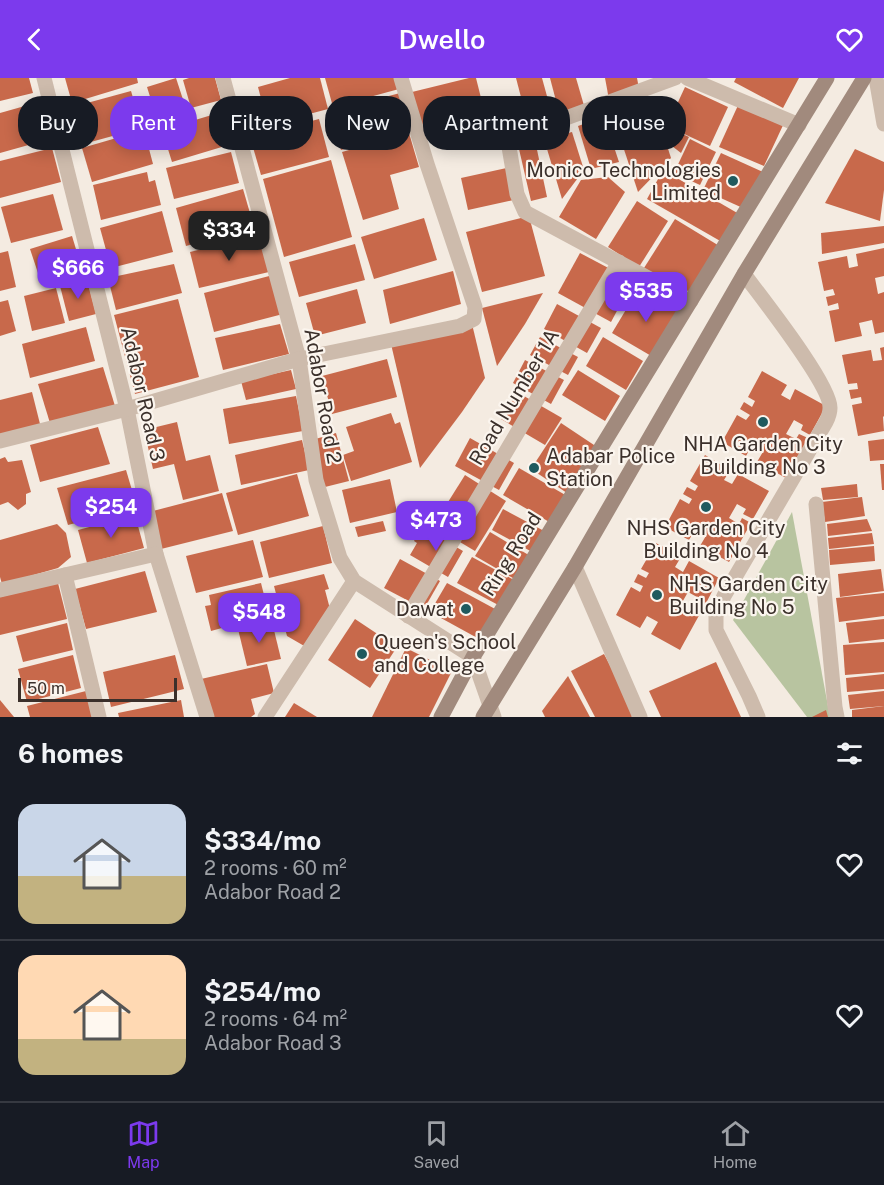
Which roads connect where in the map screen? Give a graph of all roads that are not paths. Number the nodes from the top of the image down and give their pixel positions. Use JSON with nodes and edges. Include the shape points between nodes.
{"nodes":[{"id":1,"x":44,"y":78,"type":"edge"},
{"id":2,"x":223,"y":78,"type":"edge"},
{"id":3,"x":401,"y":78,"type":"edge"},
{"id":4,"x":675,"y":78,"type":"edge"},
{"id":5,"x":687,"y":78,"type":"edge"},
{"id":6,"x":828,"y":78,"type":"edge"},
{"id":7,"x":864,"y":78,"type":"edge"},
{"id":8,"x":876,"y":78,"type":"edge"},
{"id":9,"x":799,"y":124,"type":"junction"},
{"id":10,"x":884,"y":124,"type":"edge"},
{"id":11,"x":619,"y":262,"type":"junction"},
{"id":12,"x":744,"y":274,"type":"junction"},
{"id":13,"x":691,"y":301,"type":"junction"},
{"id":14,"x":299,"y":359,"type":"junction"},
{"id":15,"x":128,"y":409,"type":"junction"},
{"id":16,"x":0,"y":441,"type":"edge"},
{"id":17,"x":816,"y":504,"type":"dead end"},
{"id":18,"x":156,"y":554,"type":"junction"},
{"id":19,"x":575,"y":567,"type":"junction"},
{"id":20,"x":65,"y":575,"type":"junction"},
{"id":21,"x":354,"y":581,"type":"junction"},
{"id":22,"x":0,"y":590,"type":"edge"},
{"id":23,"x":408,"y":616,"type":"junction"},
{"id":24,"x":473,"y":657,"type":"junction"},
{"id":25,"x":489,"y":713,"type":"edge"},
{"id":26,"x":99,"y":717,"type":"edge"},
{"id":27,"x":207,"y":717,"type":"edge"},
{"id":28,"x":265,"y":717,"type":"edge"},
{"id":29,"x":441,"y":717,"type":"edge"},
{"id":30,"x":640,"y":717,"type":"edge"},
{"id":31,"x":758,"y":717,"type":"edge"},
{"id":32,"x":837,"y":717,"type":"edge"}],
"edges":[{"from":1,"to":15,"type":"street","name":"Adabor Road 3"},
{"from":2,"to":14,"type":"street","name":"Adabor Road 2"},
{"from":3,"to":14,"type":"street","via":[[475,307],[474,319],[460,326]]},
{"from":4,"to":11,"type":"street","via":[[517,136],[509,147],[517,194],[525,212]]},
{"from":5,"to":9,"type":"street"},
{"from":6,"to":9,"type":"main road","name":"Ring Road"},
{"from":7,"to":12,"type":"main road"},
{"from":8,"to":10,"type":"street"},
{"from":9,"to":13,"type":"main road","name":"Ring Road"},
{"from":11,"to":13,"type":"street"},
{"from":11,"to":23,"type":"street","name":"Road Number 1A"},
{"from":12,"to":19,"type":"main road"},
{"from":12,"to":31,"type":"street","via":[[797,346],[825,390],[831,408],[716,616],[716,630]]},
{"from":13,"to":24,"type":"main road","name":"Ring Road"},
{"from":14,"to":15,"type":"street"},
{"from":14,"to":21,"type":"street","name":"Adabor Road 2","via":[[316,480],[340,558]]},
{"from":15,"to":16,"type":"street"},
{"from":15,"to":18,"type":"street","name":"Adabor Road 3"},
{"from":17,"to":32,"type":"street"},
{"from":18,"to":20,"type":"street"},
{"from":18,"to":27,"type":"street","name":"Adabor Road 3"},
{"from":19,"to":25,"type":"main road"},
{"from":19,"to":30,"type":"street"},
{"from":20,"to":22,"type":"street"},
{"from":20,"to":26,"type":"street"},
{"from":21,"to":23,"type":"street","name":"Adabor Road 2"},
{"from":21,"to":28,"type":"street"},
{"from":23,"to":24,"type":"street","name":"Adabor Road 2"},
{"from":24,"to":25,"type":"street"},
{"from":24,"to":29,"type":"main road","name":"Ring Road"}]}
